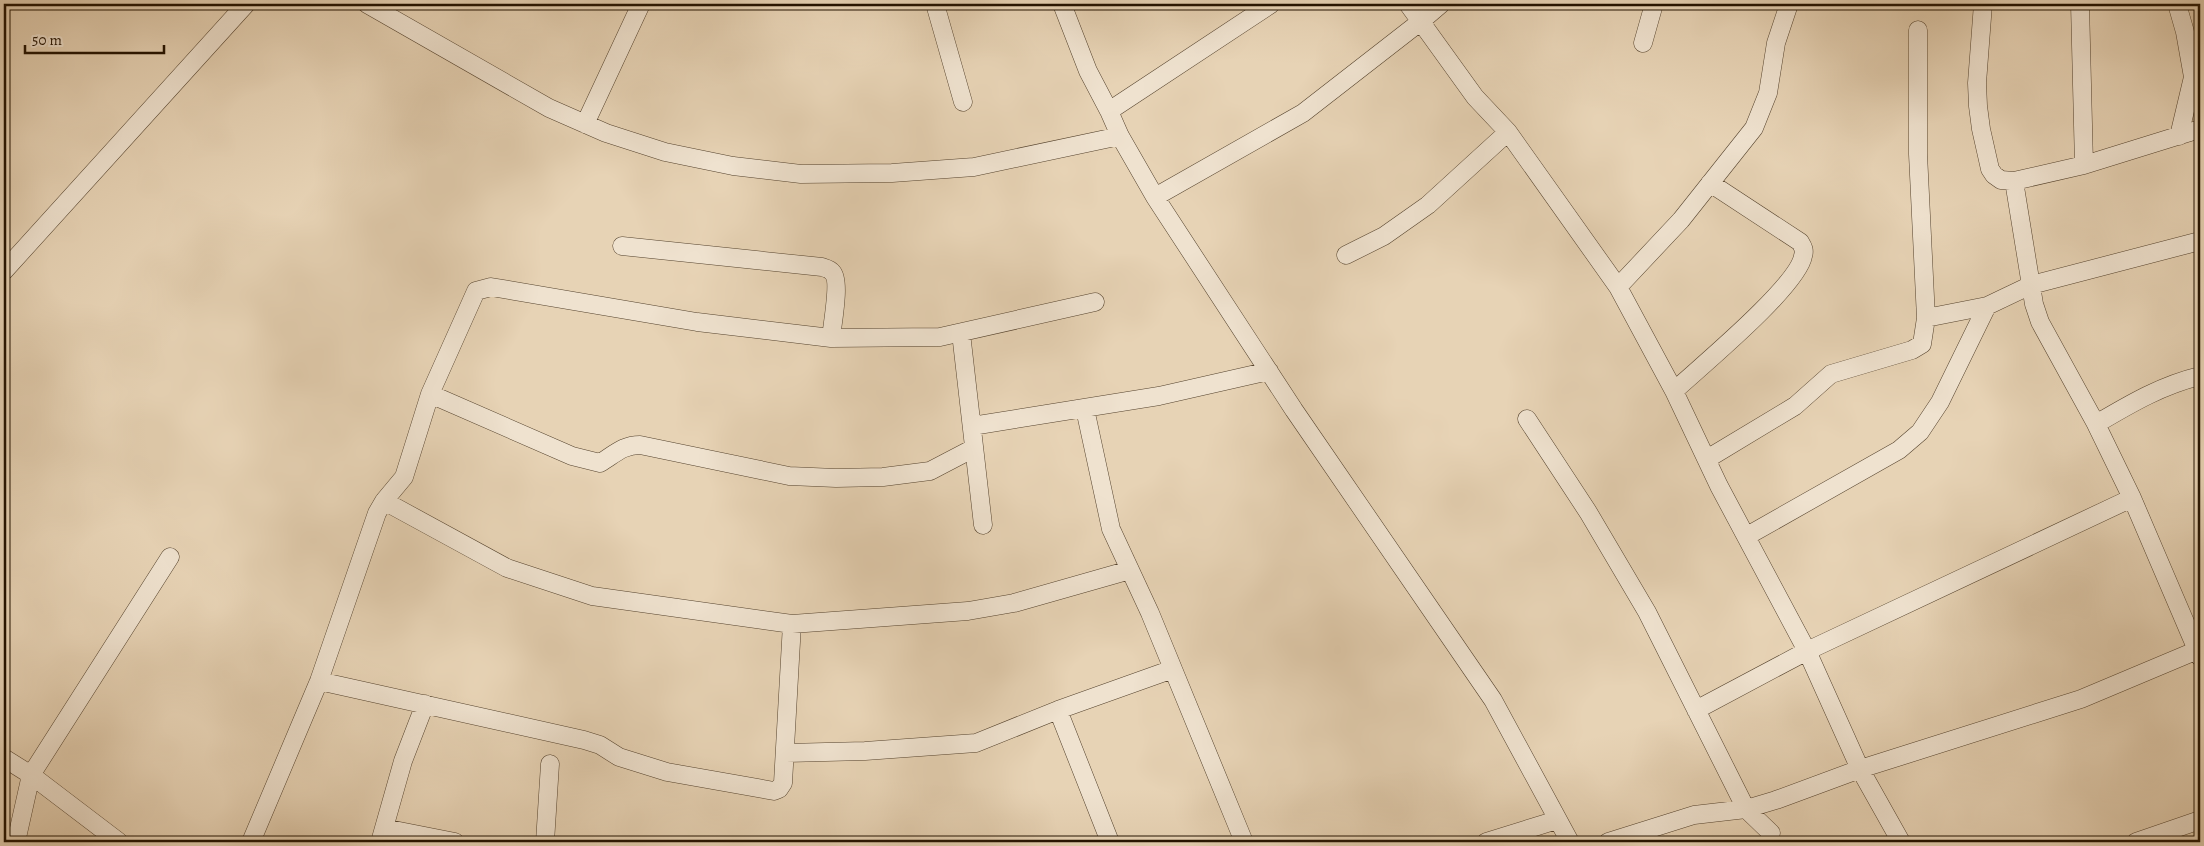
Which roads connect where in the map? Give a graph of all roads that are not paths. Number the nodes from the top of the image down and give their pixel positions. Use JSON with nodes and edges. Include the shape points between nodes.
{"nodes":[{"id":1,"x":246,"y":4,"type":"edge"},
{"id":2,"x":367,"y":4,"type":"edge"},
{"id":3,"x":641,"y":4,"type":"edge"},
{"id":4,"x":935,"y":4,"type":"edge"},
{"id":5,"x":1062,"y":4,"type":"edge"},
{"id":6,"x":1272,"y":4,"type":"edge"},
{"id":7,"x":1408,"y":4,"type":"edge"},
{"id":8,"x":1440,"y":4,"type":"edge"},
{"id":9,"x":1654,"y":4,"type":"edge"},
{"id":10,"x":1789,"y":4,"type":"edge"},
{"id":11,"x":1983,"y":4,"type":"edge"},
{"id":12,"x":2080,"y":4,"type":"edge"},
{"id":13,"x":2177,"y":4,"type":"edge"},
{"id":14,"x":1420,"y":22,"type":"junction"},
{"id":15,"x":1918,"y":30,"type":"dead end"},
{"id":16,"x":1643,"y":43,"type":"dead end"},
{"id":17,"x":963,"y":102,"type":"dead end"},
{"id":18,"x":1109,"y":111,"type":"junction"},
{"id":19,"x":585,"y":124,"type":"junction"},
{"id":20,"x":2200,"y":129,"type":"edge"},
{"id":21,"x":1508,"y":132,"type":"junction"},
{"id":22,"x":1120,"y":136,"type":"junction"},
{"id":23,"x":2179,"y":136,"type":"junction"},
{"id":24,"x":2084,"y":165,"type":"junction"},
{"id":25,"x":2014,"y":181,"type":"junction"},
{"id":26,"x":1710,"y":183,"type":"junction"},
{"id":27,"x":1155,"y":197,"type":"junction"},
{"id":28,"x":2200,"y":241,"type":"edge"},
{"id":29,"x":622,"y":246,"type":"dead end"},
{"id":30,"x":1346,"y":255,"type":"dead end"},
{"id":31,"x":4,"y":271,"type":"edge"},
{"id":32,"x":2031,"y":285,"type":"junction"},
{"id":33,"x":1618,"y":287,"type":"junction"},
{"id":34,"x":1096,"y":302,"type":"dead end"},
{"id":35,"x":1986,"y":306,"type":"junction"},
{"id":36,"x":1926,"y":318,"type":"junction"},
{"id":37,"x":961,"y":333,"type":"junction"},
{"id":38,"x":831,"y":338,"type":"junction"},
{"id":39,"x":1269,"y":371,"type":"junction"},
{"id":40,"x":2200,"y":376,"type":"edge"},
{"id":41,"x":1674,"y":390,"type":"junction"},
{"id":42,"x":430,"y":394,"type":"junction"},
{"id":43,"x":1085,"y":409,"type":"junction"},
{"id":44,"x":1527,"y":419,"type":"dead end"},
{"id":45,"x":2096,"y":424,"type":"junction"},
{"id":46,"x":972,"y":426,"type":"junction"},
{"id":47,"x":974,"y":448,"type":"junction"},
{"id":48,"x":1707,"y":459,"type":"junction"},
{"id":49,"x":2132,"y":498,"type":"junction"},
{"id":50,"x":384,"y":500,"type":"junction"},
{"id":51,"x":983,"y":525,"type":"dead end"},
{"id":52,"x":1747,"y":536,"type":"junction"},
{"id":53,"x":170,"y":556,"type":"dead end"},
{"id":54,"x":1130,"y":570,"type":"junction"},
{"id":55,"x":792,"y":624,"type":"junction"},
{"id":56,"x":1807,"y":651,"type":"junction"},
{"id":57,"x":2199,"y":652,"type":"edge"},
{"id":58,"x":1173,"y":669,"type":"junction"},
{"id":59,"x":319,"y":681,"type":"junction"},
{"id":60,"x":425,"y":704,"type":"junction"},
{"id":61,"x":1058,"y":710,"type":"junction"},
{"id":62,"x":1696,"y":710,"type":"junction"},
{"id":63,"x":786,"y":753,"type":"junction"},
{"id":64,"x":4,"y":758,"type":"edge"},
{"id":65,"x":550,"y":764,"type":"dead end"},
{"id":66,"x":1860,"y":769,"type":"junction"},
{"id":67,"x":31,"y":775,"type":"junction"},
{"id":68,"x":1776,"y":800,"type":"junction"},
{"id":69,"x":1746,"y":808,"type":"junction"},
{"id":70,"x":1557,"y":820,"type":"junction"},
{"id":71,"x":2200,"y":820,"type":"edge"},
{"id":72,"x":382,"y":835,"type":"edge"},
{"id":73,"x":12,"y":836,"type":"edge"},
{"id":74,"x":1772,"y":838,"type":"edge"},
{"id":75,"x":119,"y":842,"type":"edge"},
{"id":76,"x":252,"y":842,"type":"edge"},
{"id":77,"x":455,"y":842,"type":"edge"},
{"id":78,"x":544,"y":842,"type":"edge"},
{"id":79,"x":1110,"y":842,"type":"edge"},
{"id":80,"x":1244,"y":842,"type":"edge"},
{"id":81,"x":1486,"y":842,"type":"edge"},
{"id":82,"x":1570,"y":842,"type":"edge"},
{"id":83,"x":1608,"y":842,"type":"edge"},
{"id":84,"x":1902,"y":842,"type":"edge"},
{"id":85,"x":2136,"y":842,"type":"edge"}],
"edges":[{"from":1,"to":31,"type":"street"},
{"from":2,"to":19,"type":"street","via":[[549,108]]},
{"from":3,"to":19,"type":"street"},
{"from":4,"to":17,"type":"street"},
{"from":5,"to":18,"type":"street","via":[[1088,70]]},
{"from":6,"to":18,"type":"street"},
{"from":7,"to":14,"type":"street"},
{"from":8,"to":14,"type":"street"},
{"from":9,"to":16,"type":"street"},
{"from":10,"to":26,"type":"street","via":[[1776,43],[1762,110],[1754,128]]},
{"from":11,"to":25,"type":"street","via":[[1978,83],[1981,128],[1994,175],[2001,180]]},
{"from":12,"to":24,"type":"street"},
{"from":13,"to":23,"type":"street","via":[[2193,76]]},
{"from":14,"to":21,"type":"street","via":[[1475,97]]},
{"from":14,"to":27,"type":"street","via":[[1303,113]]},
{"from":15,"to":36,"type":"street","via":[[1918,154]]},
{"from":18,"to":22,"type":"street"},
{"from":19,"to":22,"type":"street","via":[[665,152],[733,166],[801,174],[892,173],[974,167]]},
{"from":20,"to":23,"type":"street"},
{"from":21,"to":30,"type":"street","via":[[1428,205],[1384,236]]},
{"from":21,"to":33,"type":"street"},
{"from":22,"to":27,"type":"street"},
{"from":23,"to":24,"type":"street"},
{"from":24,"to":25,"type":"street"},
{"from":25,"to":32,"type":"street"},
{"from":26,"to":33,"type":"street","via":[[1681,220]]},
{"from":26,"to":41,"type":"street","via":[[1800,242],[1804,249],[1803,258],[1797,271],[1748,325]]},
{"from":27,"to":39,"type":"street"},
{"from":28,"to":32,"type":"street"},
{"from":29,"to":38,"type":"street","via":[[822,266],[832,271],[835,277]]},
{"from":32,"to":35,"type":"street"},
{"from":32,"to":45,"type":"street","via":[[2040,322]]},
{"from":33,"to":41,"type":"street"},
{"from":34,"to":37,"type":"street"},
{"from":35,"to":36,"type":"street"},
{"from":35,"to":52,"type":"street","via":[[1940,402],[1920,432],[1899,450]]},
{"from":36,"to":48,"type":"street","via":[[1919,347],[1831,374],[1795,406]]},
{"from":37,"to":38,"type":"street","via":[[940,337]]},
{"from":37,"to":46,"type":"street"},
{"from":38,"to":42,"type":"street","via":[[697,322],[482,288],[476,291],[470,302]]},
{"from":39,"to":43,"type":"street"},
{"from":39,"to":70,"type":"street","via":[[1493,700]]},
{"from":40,"to":45,"type":"street","via":[[2152,392]]},
{"from":41,"to":48,"type":"street"},
{"from":42,"to":47,"type":"street","via":[[572,456],[600,463],[620,448],[640,445],[789,476],[883,477],[930,471]]},
{"from":42,"to":50,"type":"street","via":[[404,477]]},
{"from":43,"to":46,"type":"street"},
{"from":43,"to":54,"type":"street","via":[[1110,529]]},
{"from":44,"to":62,"type":"street","via":[[1588,512],[1647,612]]},
{"from":45,"to":49,"type":"street"},
{"from":46,"to":47,"type":"street"},
{"from":47,"to":51,"type":"street"},
{"from":48,"to":52,"type":"street"},
{"from":49,"to":56,"type":"street"},
{"from":49,"to":57,"type":"street"},
{"from":50,"to":55,"type":"street","via":[[507,568],[592,596]]},
{"from":50,"to":59,"type":"street"},
{"from":52,"to":56,"type":"street"},
{"from":53,"to":67,"type":"street"},
{"from":54,"to":55,"type":"street","via":[[1014,603],[968,610]]},
{"from":54,"to":58,"type":"street"},
{"from":55,"to":63,"type":"street"},
{"from":56,"to":62,"type":"street"},
{"from":56,"to":66,"type":"street"},
{"from":57,"to":66,"type":"street","via":[[2081,699]]},
{"from":58,"to":61,"type":"street"},
{"from":58,"to":80,"type":"street"},
{"from":59,"to":60,"type":"street"},
{"from":59,"to":76,"type":"street"},
{"from":60,"to":63,"type":"street","via":[[600,745],[619,757],[667,772],[768,792],[779,789],[783,784]]},
{"from":60,"to":72,"type":"street"},
{"from":61,"to":63,"type":"street","via":[[976,743]]},
{"from":61,"to":79,"type":"street"},
{"from":62,"to":69,"type":"street"},
{"from":64,"to":67,"type":"street"},
{"from":65,"to":78,"type":"street"},
{"from":66,"to":68,"type":"street"},
{"from":66,"to":84,"type":"street"},
{"from":67,"to":73,"type":"street"},
{"from":67,"to":75,"type":"street"},
{"from":68,"to":69,"type":"street"},
{"from":68,"to":74,"type":"street"},
{"from":69,"to":74,"type":"street"},
{"from":69,"to":83,"type":"street","via":[[1694,815]]},
{"from":70,"to":81,"type":"street"},
{"from":70,"to":82,"type":"street"},
{"from":71,"to":85,"type":"street"},
{"from":72,"to":77,"type":"street"}]}
